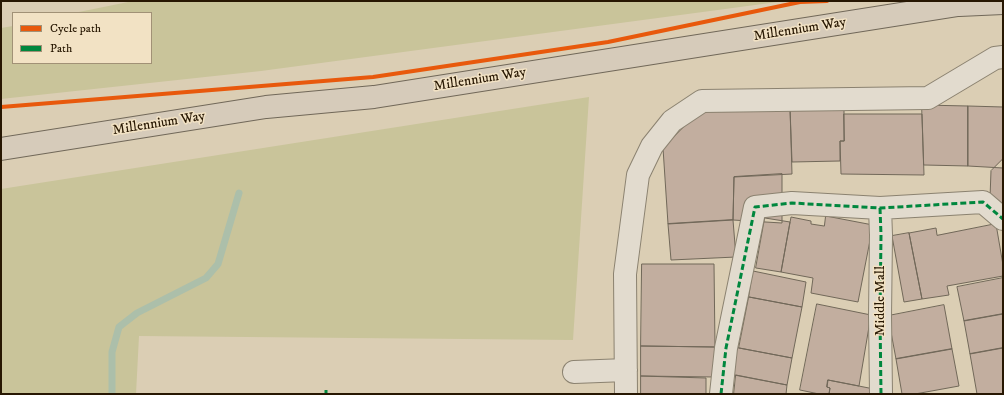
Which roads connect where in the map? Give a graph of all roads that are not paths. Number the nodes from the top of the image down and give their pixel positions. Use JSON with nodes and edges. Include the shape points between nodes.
{"nodes":[{"id":1,"x":966,"y":3,"type":"edge"},
{"id":2,"x":1003,"y":3,"type":"edge"},
{"id":3,"x":1003,"y":57,"type":"edge"},
{"id":4,"x":1,"y":149,"type":"edge"},
{"id":5,"x":880,"y":208,"type":"junction"},
{"id":6,"x":1003,"y":219,"type":"edge"},
{"id":7,"x":626,"y":370,"type":"junction"},
{"id":8,"x":574,"y":372,"type":"dead end"},
{"id":9,"x":626,"y":394,"type":"edge"},
{"id":10,"x":721,"y":394,"type":"edge"},
{"id":11,"x":881,"y":394,"type":"edge"}],
"edges":[{"from":1,"to":2,"type":"main road","name":"Millennium Way"},
{"from":1,"to":4,"type":"main road","name":"Millennium Way","via":[[390,94],[266,107]]},
{"from":3,"to":7,"type":"street","via":[[995,58],[928,98],[702,101],[672,121],[652,146],[638,176],[625,274]]},
{"from":5,"to":6,"type":"street","via":[[983,202]]},
{"from":5,"to":10,"type":"street","via":[[792,203],[755,207],[726,348]]},
{"from":5,"to":11,"type":"street","name":"Middle Mall"},
{"from":7,"to":8,"type":"street"},
{"from":7,"to":9,"type":"street"}]}
